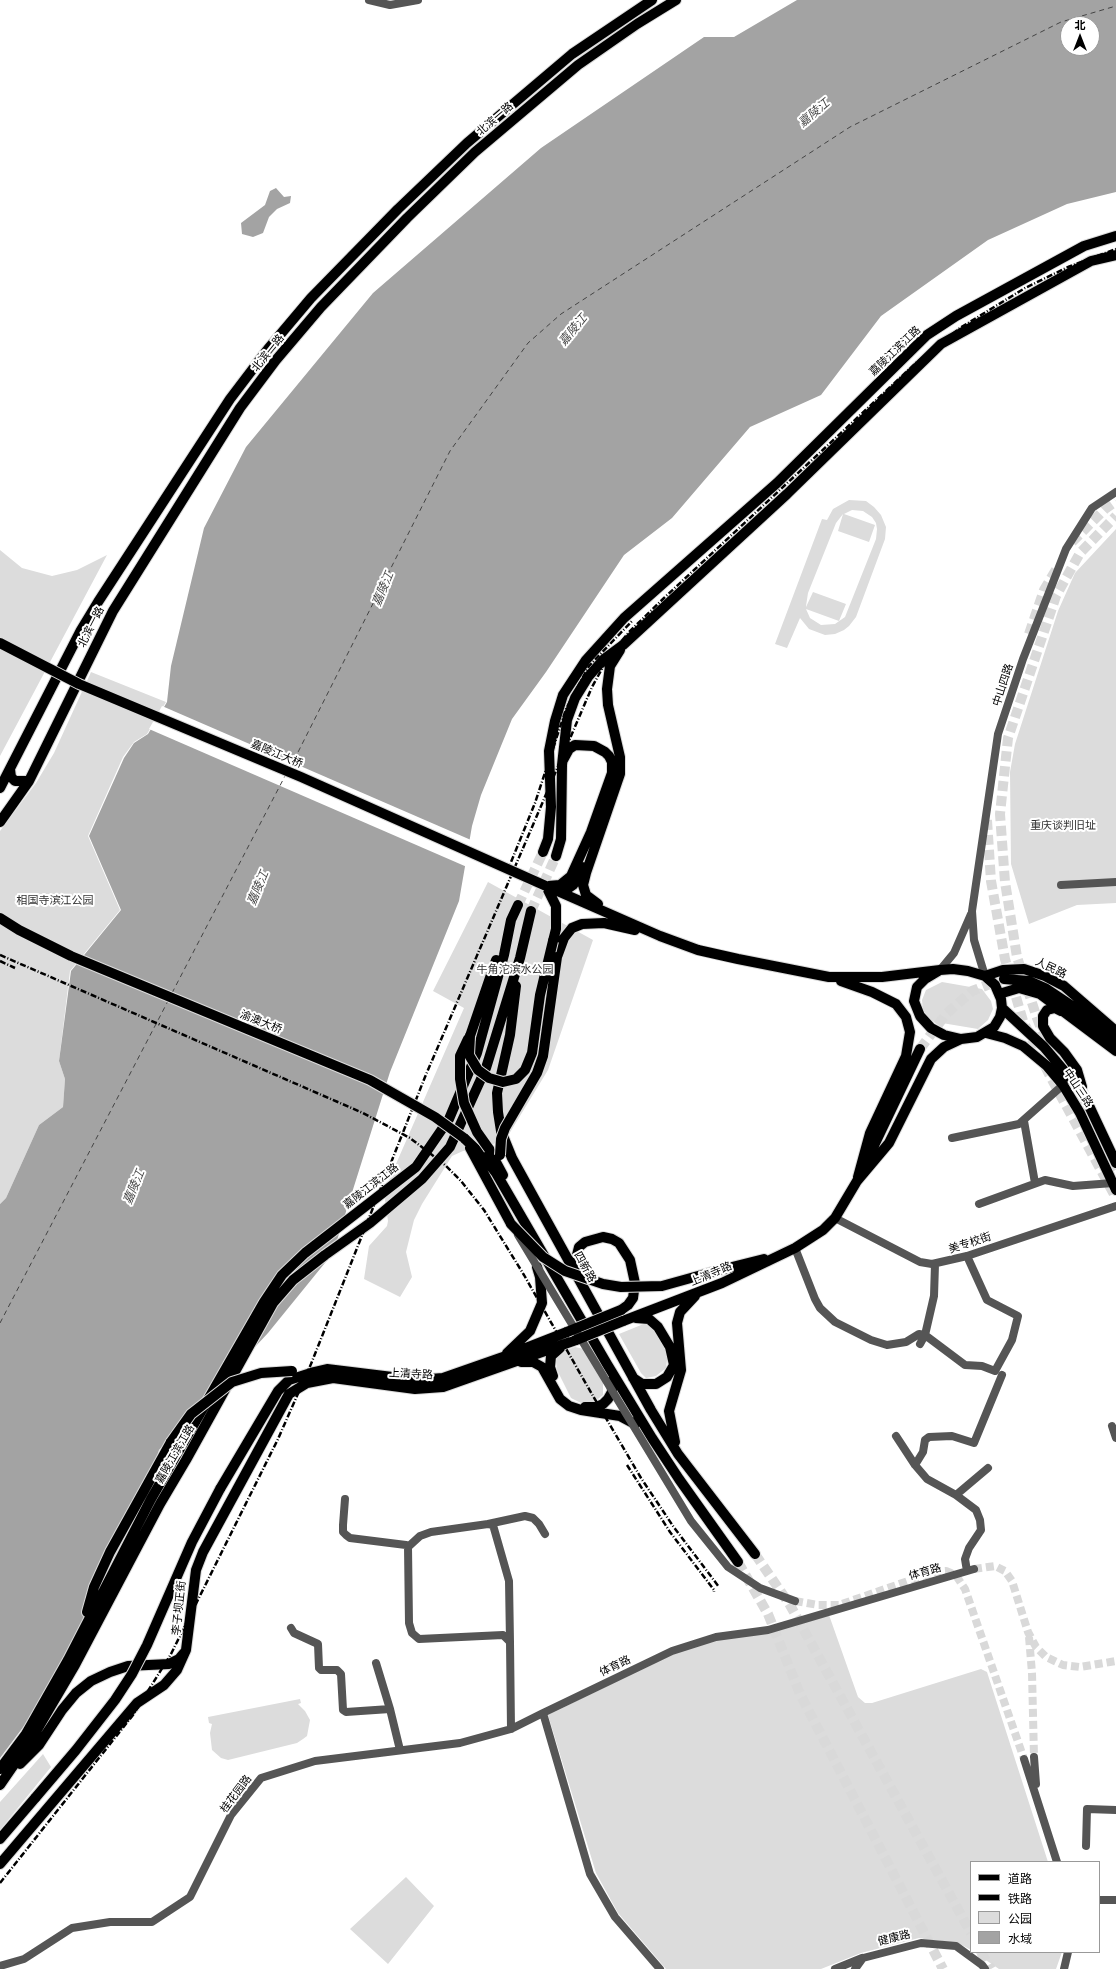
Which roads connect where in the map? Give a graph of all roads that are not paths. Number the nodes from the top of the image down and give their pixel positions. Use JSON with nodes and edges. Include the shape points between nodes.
{"nodes":[{"id":1,"x":369,"y":0,"type":"edge"},
{"id":2,"x":418,"y":0,"type":"edge"},
{"id":3,"x":652,"y":0,"type":"edge"},
{"id":4,"x":676,"y":0,"type":"edge"},
{"id":5,"x":572,"y":54,"type":"junction"},
{"id":6,"x":578,"y":65,"type":"junction"},
{"id":7,"x":1116,"y":236,"type":"edge"},
{"id":8,"x":1116,"y":255,"type":"edge"},
{"id":9,"x":1116,"y":492,"type":"edge"},
{"id":10,"x":0,"y":643,"type":"edge"},
{"id":11,"x":623,"y":645,"type":"junction"},
{"id":12,"x":562,"y":765,"type":"junction"},
{"id":13,"x":10,"y":769,"type":"junction"},
{"id":14,"x":30,"y":781,"type":"junction"},
{"id":15,"x":0,"y":788,"type":"edge"},
{"id":16,"x":0,"y":822,"type":"edge"},
{"id":17,"x":591,"y":832,"type":"junction"},
{"id":18,"x":543,"y":852,"type":"tunnel mouth"},
{"id":19,"x":556,"y":856,"type":"tunnel mouth"},
{"id":20,"x":1116,"y":882,"type":"edge"},
{"id":21,"x":1061,"y":885,"type":"dead end"},
{"id":22,"x":546,"y":886,"type":"junction"},
{"id":23,"x":557,"y":891,"type":"junction"},
{"id":24,"x":518,"y":905,"type":"tunnel mouth"},
{"id":25,"x":531,"y":911,"type":"tunnel mouth"},
{"id":26,"x":972,"y":911,"type":"junction"},
{"id":27,"x":0,"y":918,"type":"edge"},
{"id":28,"x":511,"y":920,"type":"junction"},
{"id":29,"x":660,"y":936,"type":"junction"},
{"id":30,"x":520,"y":958,"type":"junction"},
{"id":31,"x":940,"y":970,"type":"junction"},
{"id":32,"x":985,"y":976,"type":"junction"},
{"id":33,"x":829,"y":977,"type":"junction"},
{"id":34,"x":1004,"y":979,"type":"tunnel mouth"},
{"id":35,"x":999,"y":994,"type":"junction"},
{"id":36,"x":1002,"y":1008,"type":"junction"},
{"id":37,"x":1066,"y":1013,"type":"junction"},
{"id":38,"x":1116,"y":1031,"type":"edge"},
{"id":39,"x":986,"y":1033,"type":"junction"},
{"id":40,"x":470,"y":1036,"type":"junction"},
{"id":41,"x":961,"y":1039,"type":"junction"},
{"id":42,"x":1116,"y":1042,"type":"edge"},
{"id":43,"x":920,"y":1049,"type":"tunnel mouth"},
{"id":44,"x":1116,"y":1051,"type":"edge"},
{"id":45,"x":1063,"y":1085,"type":"junction"},
{"id":46,"x":1083,"y":1093,"type":"junction"},
{"id":47,"x":1024,"y":1121,"type":"junction"},
{"id":48,"x":464,"y":1138,"type":"junction"},
{"id":49,"x":952,"y":1138,"type":"dead end"},
{"id":50,"x":1116,"y":1163,"type":"edge"},
{"id":51,"x":498,"y":1171,"type":"junction"},
{"id":52,"x":857,"y":1181,"type":"junction"},
{"id":53,"x":1035,"y":1183,"type":"junction"},
{"id":54,"x":1114,"y":1186,"type":"edge"},
{"id":55,"x":979,"y":1204,"type":"dead end"},
{"id":56,"x":1116,"y":1206,"type":"edge"},
{"id":57,"x":522,"y":1218,"type":"junction"},
{"id":58,"x":835,"y":1218,"type":"junction"},
{"id":59,"x":511,"y":1224,"type":"junction"},
{"id":60,"x":791,"y":1250,"type":"junction"},
{"id":61,"x":967,"y":1256,"type":"junction"},
{"id":62,"x":935,"y":1264,"type":"junction"},
{"id":63,"x":584,"y":1290,"type":"junction"},
{"id":64,"x":699,"y":1292,"type":"junction"},
{"id":65,"x":626,"y":1320,"type":"junction"},
{"id":66,"x":925,"y":1335,"type":"junction"},
{"id":67,"x":576,"y":1340,"type":"junction"},
{"id":68,"x":920,"y":1344,"type":"dead end"},
{"id":69,"x":503,"y":1357,"type":"junction"},
{"id":70,"x":607,"y":1364,"type":"junction"},
{"id":71,"x":327,"y":1369,"type":"junction"},
{"id":72,"x":494,"y":1369,"type":"junction"},
{"id":73,"x":1002,"y":1375,"type":"dead end"},
{"id":74,"x":632,"y":1377,"type":"junction"},
{"id":75,"x":374,"y":1380,"type":"junction"},
{"id":76,"x":1112,"y":1426,"type":"dead end"},
{"id":77,"x":896,"y":1436,"type":"dead end"},
{"id":78,"x":652,"y":1438,"type":"junction"},
{"id":79,"x":1116,"y":1438,"type":"edge"},
{"id":80,"x":678,"y":1454,"type":"junction"},
{"id":81,"x":915,"y":1465,"type":"junction"},
{"id":82,"x":988,"y":1468,"type":"dead end"},
{"id":83,"x":956,"y":1495,"type":"junction"},
{"id":84,"x":345,"y":1499,"type":"dead end"},
{"id":85,"x":488,"y":1524,"type":"junction"},
{"id":86,"x":546,"y":1534,"type":"dead end"},
{"id":87,"x":408,"y":1547,"type":"junction"},
{"id":88,"x":755,"y":1554,"type":"tunnel mouth"},
{"id":89,"x":738,"y":1562,"type":"tunnel mouth"},
{"id":90,"x":795,"y":1601,"type":"tunnel mouth"},
{"id":91,"x":292,"y":1628,"type":"dead end"},
{"id":92,"x":83,"y":1629,"type":"junction"},
{"id":93,"x":510,"y":1642,"type":"junction"},
{"id":94,"x":186,"y":1650,"type":"junction"},
{"id":95,"x":376,"y":1662,"type":"dead end"},
{"id":96,"x":390,"y":1709,"type":"junction"},
{"id":97,"x":543,"y":1713,"type":"junction"},
{"id":98,"x":511,"y":1729,"type":"junction"},
{"id":99,"x":400,"y":1750,"type":"junction"},
{"id":100,"x":1034,"y":1757,"type":"tunnel mouth"},
{"id":101,"x":1024,"y":1759,"type":"tunnel mouth"},
{"id":102,"x":0,"y":1769,"type":"edge"},
{"id":103,"x":0,"y":1786,"type":"edge"},
{"id":104,"x":1040,"y":1810,"type":"junction"},
{"id":105,"x":1116,"y":1810,"type":"edge"},
{"id":106,"x":0,"y":1839,"type":"edge"},
{"id":107,"x":1086,"y":1846,"type":"dead end"},
{"id":108,"x":1057,"y":1861,"type":"edge"},
{"id":109,"x":0,"y":1864,"type":"edge"},
{"id":110,"x":1100,"y":1900,"type":"edge"},
{"id":111,"x":1116,"y":1900,"type":"edge"},
{"id":112,"x":1068,"y":1953,"type":"edge"},
{"id":113,"x":863,"y":1958,"type":"junction"},
{"id":114,"x":0,"y":1966,"type":"edge"},
{"id":115,"x":660,"y":1969,"type":"edge"},
{"id":116,"x":835,"y":1969,"type":"edge"},
{"id":117,"x":855,"y":1969,"type":"edge"},
{"id":118,"x":985,"y":1969,"type":"edge"},
{"id":119,"x":1064,"y":1969,"type":"edge"}],
"edges":[{"from":1,"to":2,"type":"street","via":[[390,5]]},
{"from":3,"to":5,"type":"main road","name":"北滨一路"},
{"from":4,"to":6,"type":"main road","name":"北滨一路"},
{"from":5,"to":6,"type":"main road","via":[[586,54]]},
{"from":5,"to":13,"type":"main road","name":"北滨一路","via":[[467,142],[311,298],[268,349],[230,399],[98,602]]},
{"from":6,"to":14,"type":"main road","name":"北滨一路","via":[[498,132],[407,218],[321,307],[263,378],[236,414],[112,611]]},
{"from":7,"to":18,"type":"main road","name":"嘉陵江滨江路","via":[[1084,246],[956,316],[927,335],[777,483],[624,618],[586,660],[563,695],[549,751],[551,807],[548,839]]},
{"from":8,"to":11,"type":"main road","via":[[1091,261],[941,344],[787,494]]},
{"from":9,"to":26,"type":"street","name":"中山四路","via":[[1092,508],[1066,549],[1023,659],[998,734]]},
{"from":10,"to":22,"type":"main road","name":"嘉陵江大桥","bridge":true,"via":[[79,684],[301,777]]},
{"from":11,"to":12,"type":"main road","via":[[604,658],[575,698],[567,720]]},
{"from":11,"to":29,"type":"main road","via":[[610,666],[607,689],[621,769],[586,873],[584,891],[589,899]]},
{"from":12,"to":17,"type":"main road","via":[[569,749],[575,745],[588,744],[609,756],[611,778]]},
{"from":12,"to":19,"type":"main road","via":[[561,839]]},
{"from":13,"to":14,"type":"main road","via":[[11,777],[16,781]]},
{"from":13,"to":15,"type":"main road","name":"北滨一路"},
{"from":14,"to":16,"type":"main road","name":"北滨一路"},
{"from":17,"to":22,"type":"main road","via":[[568,880],[560,885]]},
{"from":17,"to":23,"type":"main road","via":[[576,881],[570,888]]},
{"from":20,"to":21,"type":"street"},
{"from":22,"to":23,"type":"main road","name":"嘉陵江大桥"},
{"from":22,"to":40,"type":"main road","bridge":true,"via":[[556,906],[556,929],[540,995],[532,1053],[524,1070],[516,1078],[503,1082],[489,1078],[478,1070],[469,1055]]},
{"from":23,"to":29,"type":"main road","name":"嘉陵江大桥"},
{"from":24,"to":28,"type":"main road"},
{"from":25,"to":30,"type":"main road"},
{"from":26,"to":31,"type":"street","via":[[954,953]]},
{"from":26,"to":32,"type":"street","via":[[974,940]]},
{"from":27,"to":48,"type":"main road","name":"渝澳大桥","bridge":true,"via":[[71,956],[370,1080],[435,1117]]},
{"from":28,"to":40,"type":"main road"},
{"from":28,"to":92,"type":"main road","name":"嘉陵江滨江路","bridge":true,"via":[[477,1053],[449,1119],[416,1167],[282,1275],[155,1492]]},
{"from":29,"to":33,"type":"main road","via":[[698,950]]},
{"from":29,"to":51,"type":"main road","bridge":true,"via":[[604,923],[582,924],[572,928],[564,938],[557,957],[543,1056],[537,1073],[500,1139]]},
{"from":30,"to":63,"type":"main road","name":"四新路","via":[[510,1034],[497,1093],[501,1131],[512,1158]]},
{"from":30,"to":103,"type":"main road","name":"嘉陵江滨江路","bridge":true,"via":[[486,1068],[450,1147],[422,1179],[370,1223],[293,1280],[273,1303],[160,1504],[75,1665],[31,1740]]},
{"from":31,"to":32,"type":"main road","via":[[968,971]]},
{"from":31,"to":33,"type":"main road","via":[[882,977]]},
{"from":31,"to":41,"type":"main road","via":[[917,987],[914,1001],[920,1016],[931,1028],[944,1035]]},
{"from":32,"to":35,"type":"main road","via":[[995,985]]},
{"from":32,"to":38,"type":"main road","name":"人民路","via":[[1003,970],[1024,969],[1045,976],[1064,986]]},
{"from":33,"to":52,"type":"main road","via":[[872,992],[896,1004],[906,1017],[910,1032],[906,1056],[870,1134]]},
{"from":34,"to":42,"type":"main road","via":[[1028,981],[1045,988],[1072,1006]]},
{"from":35,"to":36,"type":"main road"},
{"from":35,"to":37,"type":"main road","via":[[1012,989],[1026,989],[1040,994]]},
{"from":36,"to":39,"type":"main road","via":[[1000,1018]]},
{"from":36,"to":46,"type":"main road","name":"中山三路","via":[[1044,1047]]},
{"from":37,"to":44,"type":"main road"},
{"from":37,"to":46,"type":"main road","via":[[1055,1008],[1048,1010],[1043,1016],[1043,1026],[1077,1070]]},
{"from":39,"to":41,"type":"main road"},
{"from":39,"to":45,"type":"main road","name":"中山三路","via":[[1023,1046],[1047,1066]]},
{"from":40,"to":51,"type":"main road","bridge":true,"via":[[460,1056],[464,1103]]},
{"from":41,"to":52,"type":"main road","name":"上清寺路","via":[[944,1047],[931,1059],[889,1143]]},
{"from":43,"to":52,"type":"main road"},
{"from":45,"to":47,"type":"street"},
{"from":45,"to":54,"type":"main road","name":"中山三路","via":[[1080,1113]]},
{"from":46,"to":50,"type":"main road","name":"中山三路"},
{"from":47,"to":49,"type":"street"},
{"from":47,"to":53,"type":"street"},
{"from":48,"to":51,"type":"main road","name":"渝澳大桥"},
{"from":48,"to":59,"type":"main road"},
{"from":51,"to":57,"type":"main road"},
{"from":52,"to":58,"type":"main road","name":"上清寺路"},
{"from":53,"to":54,"type":"street","via":[[1045,1180],[1073,1186]]},
{"from":53,"to":55,"type":"street"},
{"from":56,"to":61,"type":"street","name":"美专校街"},
{"from":57,"to":69,"type":"main road","via":[[540,1277],[542,1302],[530,1331]]},
{"from":57,"to":70,"type":"main road"},
{"from":58,"to":60,"type":"main road","name":"上清寺路","via":[[823,1230]]},
{"from":58,"to":62,"type":"street","name":"美专校街","via":[[920,1262]]},
{"from":59,"to":60,"type":"main road","bridge":true,"via":[[543,1257],[565,1270],[603,1284],[621,1287],[662,1286]]},
{"from":59,"to":90,"type":"street","bridge":true,"via":[[691,1521],[728,1567],[760,1588]]},
{"from":60,"to":64,"type":"main road","name":"上清寺路"},
{"from":60,"to":66,"type":"street","via":[[820,1308],[835,1322],[887,1345],[906,1342],[919,1334]]},
{"from":61,"to":62,"type":"street","name":"美专校街"},
{"from":61,"to":66,"type":"street","via":[[987,1300],[1018,1316],[1004,1355],[995,1371],[982,1366],[965,1365]]},
{"from":62,"to":66,"type":"street","via":[[934,1296]]},
{"from":63,"to":69,"type":"main road","name":"上清寺路","bridge":true,"via":[[576,1264],[579,1247],[594,1238],[612,1239],[625,1250],[634,1275],[635,1290],[628,1304],[621,1310]]},
{"from":63,"to":74,"type":"main road","name":"四新路"},
{"from":64,"to":65,"type":"main road","name":"上清寺路"},
{"from":64,"to":80,"type":"main road","via":[[680,1312],[677,1323],[681,1370],[669,1411]]},
{"from":65,"to":67,"type":"main road","name":"上清寺路","bridge":true},
{"from":65,"to":74,"type":"main road","via":[[642,1318],[654,1322],[670,1347],[674,1359],[671,1372],[656,1384],[642,1384]]},
{"from":66,"to":68,"type":"street"},
{"from":67,"to":70,"type":"main road","via":[[554,1351],[549,1362],[567,1401],[580,1407],[596,1407],[603,1404],[612,1392]]},
{"from":67,"to":72,"type":"main road","name":"上清寺路"},
{"from":69,"to":75,"type":"main road","name":"上清寺路","via":[[453,1375],[429,1380]]},
{"from":70,"to":78,"type":"main road"},
{"from":71,"to":75,"type":"main road","name":"李子坝正街","via":[[343,1370]]},
{"from":71,"to":92,"type":"main road","bridge":true,"via":[[261,1373],[232,1382],[191,1414],[171,1442],[110,1552],[94,1587]]},
{"from":71,"to":106,"type":"main road","name":"李子坝正街","bridge":true,"via":[[289,1380],[278,1391],[192,1542],[132,1674],[76,1750]]},
{"from":72,"to":75,"type":"main road","name":"上清寺路","via":[[456,1383],[429,1389],[415,1389]]},
{"from":72,"to":78,"type":"main road","via":[[520,1362],[533,1362],[546,1372],[564,1403],[581,1410],[620,1416]]},
{"from":73,"to":81,"type":"street","via":[[974,1443],[952,1436],[929,1437],[925,1440],[923,1452]]},
{"from":74,"to":80,"type":"main road","name":"四新路"},
{"from":75,"to":94,"type":"main road","name":"李子坝正街","via":[[323,1378],[307,1383],[289,1394],[203,1552],[196,1570]]},
{"from":76,"to":79,"type":"street"},
{"from":77,"to":81,"type":"street"},
{"from":78,"to":89,"type":"main road"},
{"from":80,"to":88,"type":"main road","name":"四新路"},
{"from":81,"to":83,"type":"street","via":[[926,1479]]},
{"from":82,"to":83,"type":"street"},
{"from":83,"to":97,"type":"street","name":"体育路","via":[[976,1510],[980,1520],[981,1530],[965,1559],[970,1570],[768,1630],[716,1637],[672,1651]]},
{"from":84,"to":87,"type":"street","via":[[343,1532],[346,1535],[350,1538]]},
{"from":85,"to":86,"type":"street","via":[[526,1516],[533,1518]]},
{"from":85,"to":87,"type":"street","via":[[431,1532],[420,1536]]},
{"from":85,"to":93,"type":"street","via":[[493,1525],[509,1581]]},
{"from":87,"to":93,"type":"street","via":[[409,1623],[412,1632],[419,1639],[503,1635]]},
{"from":91,"to":96,"type":"street","via":[[294,1633],[318,1644],[321,1670],[337,1670],[341,1674],[343,1710],[346,1712]]},
{"from":92,"to":102,"type":"main road","name":"嘉陵江滨江路","via":[[26,1734]]},
{"from":93,"to":98,"type":"street"},
{"from":94,"to":103,"type":"main road","via":[[179,1659],[169,1664],[128,1666],[92,1681],[76,1693],[39,1745]]},
{"from":94,"to":109,"type":"main road","name":"李子坝正街","via":[[177,1670],[164,1685],[137,1703]]},
{"from":95,"to":96,"type":"street"},
{"from":96,"to":99,"type":"street"},
{"from":97,"to":98,"type":"street","name":"桂花园路"},
{"from":97,"to":115,"type":"street","via":[[590,1874],[615,1917]]},
{"from":98,"to":99,"type":"street","name":"桂花园路","via":[[460,1743]]},
{"from":99,"to":114,"type":"street","name":"桂花园路","via":[[315,1761],[261,1778],[231,1815],[190,1897],[152,1922],[110,1922],[72,1928],[24,1959]]},
{"from":100,"to":104,"type":"street"},
{"from":101,"to":104,"type":"street"},
{"from":104,"to":108,"type":"street"},
{"from":105,"to":107,"type":"street","via":[[1087,1809]]},
{"from":110,"to":111,"type":"street"},
{"from":112,"to":119,"type":"street"},
{"from":113,"to":116,"type":"street"},
{"from":113,"to":117,"type":"street"},
{"from":113,"to":118,"type":"street","name":"健康路","via":[[921,1943],[956,1946]]}]}
